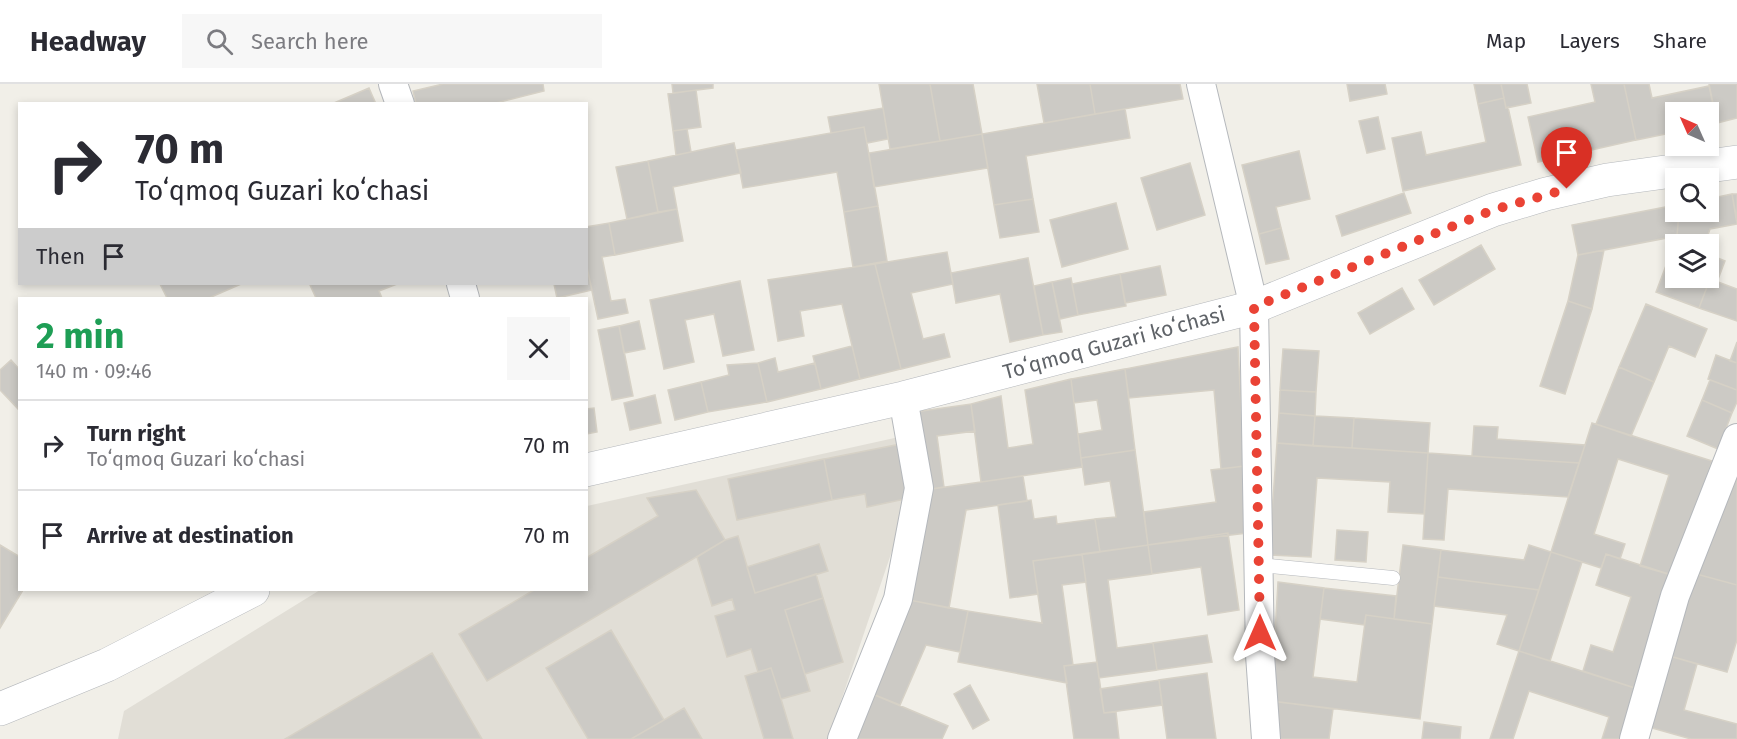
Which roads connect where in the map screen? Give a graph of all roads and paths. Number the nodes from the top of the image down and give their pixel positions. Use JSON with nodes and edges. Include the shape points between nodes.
{"nodes":[{"id":1,"x":393,"y":84,"type":"edge"},
{"id":2,"x":1201,"y":84,"type":"edge"},
{"id":3,"x":399,"y":102,"type":"edge"},
{"id":4,"x":1737,"y":162,"type":"edge"},
{"id":5,"x":1254,"y":307,"type":"junction"},
{"id":6,"x":903,"y":398,"type":"junction"},
{"id":7,"x":1737,"y":438,"type":"edge"},
{"id":8,"x":588,"y":470,"type":"edge"},
{"id":9,"x":1260,"y":565,"type":"junction"},
{"id":10,"x":1393,"y":578,"type":"dead end"},
{"id":11,"x":251,"y":591,"type":"edge"},
{"id":12,"x":0,"y":709,"type":"edge"},
{"id":13,"x":842,"y":739,"type":"edge"},
{"id":14,"x":1266,"y":739,"type":"edge"},
{"id":15,"x":1634,"y":739,"type":"edge"}],
"edges":[{"from":1,"to":3,"type":"street"},
{"from":2,"to":5,"type":"street"},
{"from":4,"to":5,"type":"street","name":"Toʻqmoq Guzari koʻchasi","via":[[1607,180],[1525,201],[1483,214]]},
{"from":5,"to":6,"type":"street","name":"Toʻqmoq Guzari koʻchasi"},
{"from":5,"to":9,"type":"street"},
{"from":6,"to":8,"type":"street","name":"Toʻqmoq Guzari koʻchasi"},
{"from":6,"to":13,"type":"street","via":[[919,488],[898,599]]},
{"from":7,"to":15,"type":"street","via":[[1675,596]]},
{"from":9,"to":10,"type":"lane"},
{"from":9,"to":14,"type":"street","via":[[1260,655]]},
{"from":11,"to":12,"type":"street","via":[[107,664]]}]}
